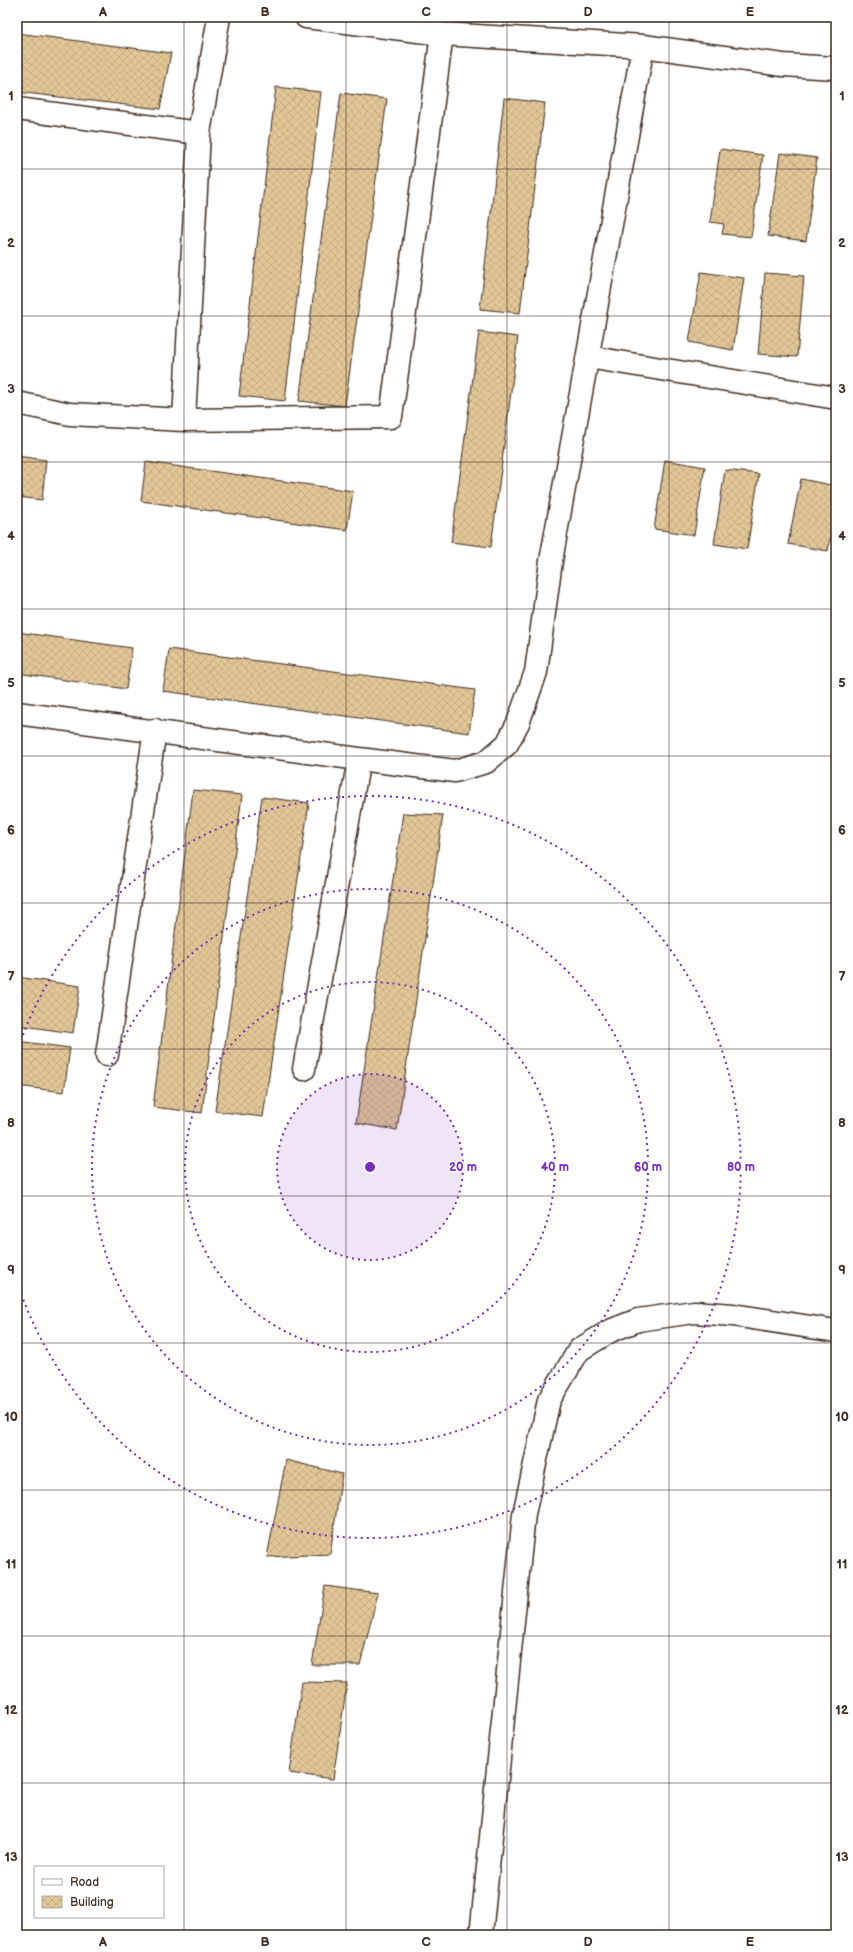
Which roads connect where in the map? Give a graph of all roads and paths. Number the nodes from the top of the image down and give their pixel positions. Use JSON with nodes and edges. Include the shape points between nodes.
{"nodes":[{"id":1,"x":219,"y":17,"type":"edge"},
{"id":2,"x":306,"y":17,"type":"edge"},
{"id":3,"x":442,"y":34,"type":"junction"},
{"id":4,"x":643,"y":46,"type":"junction"},
{"id":5,"x":836,"y":68,"type":"edge"},
{"id":6,"x":17,"y":108,"type":"edge"},
{"id":7,"x":199,"y":133,"type":"junction"},
{"id":8,"x":588,"y":357,"type":"junction"},
{"id":9,"x":836,"y":398,"type":"edge"},
{"id":10,"x":17,"y":402,"type":"edge"},
{"id":11,"x":184,"y":420,"type":"junction"},
{"id":12,"x":17,"y":713,"type":"edge"},
{"id":13,"x":155,"y":730,"type":"junction"},
{"id":14,"x":359,"y":759,"type":"junction"},
{"id":15,"x":107,"y":1055,"type":"dead end"},
{"id":16,"x":304,"y":1069,"type":"dead end"},
{"id":17,"x":836,"y":1331,"type":"edge"},
{"id":18,"x":481,"y":1935,"type":"edge"}],
"edges":[{"from":1,"to":7,"type":"street"},
{"from":2,"to":3,"type":"street"},
{"from":3,"to":4,"type":"street"},
{"from":3,"to":11,"type":"street","via":[[391,417]]},
{"from":4,"to":5,"type":"street","via":[[783,65]]},
{"from":4,"to":8,"type":"street"},
{"from":6,"to":7,"type":"street"},
{"from":7,"to":11,"type":"street"},
{"from":8,"to":9,"type":"street"},
{"from":8,"to":14,"type":"street","via":[[551,561],[536,672],[518,723],[507,744],[486,762],[455,771]]},
{"from":10,"to":11,"type":"street","via":[[70,414]]},
{"from":12,"to":13,"type":"street"},
{"from":13,"to":14,"type":"street"},
{"from":13,"to":15,"type":"street"},
{"from":14,"to":16,"type":"street"},
{"from":17,"to":18,"type":"street","via":[[733,1315],[694,1312],[638,1320],[610,1331],[579,1350],[549,1400],[524,1514]]}]}
